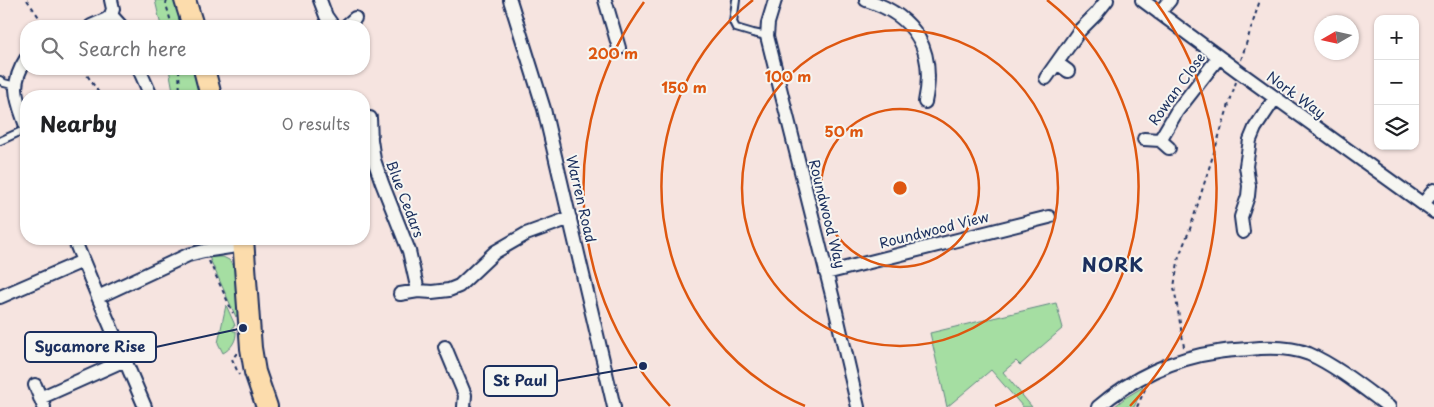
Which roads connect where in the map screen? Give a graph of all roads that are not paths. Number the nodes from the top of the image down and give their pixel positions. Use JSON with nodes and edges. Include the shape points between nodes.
{"nodes":[{"id":1,"x":111,"y":0,"type":"edge"},
{"id":2,"x":185,"y":0,"type":"edge"},
{"id":3,"x":320,"y":0,"type":"edge"},
{"id":4,"x":510,"y":0,"type":"edge"},
{"id":5,"x":605,"y":0,"type":"edge"},
{"id":6,"x":736,"y":0,"type":"edge"},
{"id":7,"x":775,"y":0,"type":"edge"},
{"id":8,"x":866,"y":0,"type":"edge"},
{"id":9,"x":1107,"y":0,"type":"edge"},
{"id":10,"x":1142,"y":0,"type":"edge"},
{"id":11,"x":1170,"y":0,"type":"edge"},
{"id":12,"x":1159,"y":13,"type":"junction"},
{"id":13,"x":111,"y":15,"type":"junction"},
{"id":14,"x":105,"y":20,"type":"edge"},
{"id":15,"x":116,"y":20,"type":"edge"},
{"id":16,"x":191,"y":20,"type":"edge"},
{"id":17,"x":329,"y":20,"type":"edge"},
{"id":18,"x":767,"y":36,"type":"junction"},
{"id":19,"x":619,"y":48,"type":"dead end"},
{"id":20,"x":1219,"y":57,"type":"junction"},
{"id":21,"x":1057,"y":64,"type":"junction"},
{"id":22,"x":20,"y":70,"type":"edge"},
{"id":23,"x":1068,"y":71,"type":"dead end"},
{"id":24,"x":141,"y":75,"type":"edge"},
{"id":25,"x":206,"y":75,"type":"edge"},
{"id":26,"x":1046,"y":78,"type":"dead end"},
{"id":27,"x":0,"y":80,"type":"edge"},
{"id":28,"x":16,"y":86,"type":"junction"},
{"id":29,"x":148,"y":90,"type":"edge"},
{"id":30,"x":209,"y":90,"type":"edge"},
{"id":31,"x":1275,"y":98,"type":"junction"},
{"id":32,"x":924,"y":103,"type":"dead end"},
{"id":33,"x":20,"y":109,"type":"edge"},
{"id":34,"x":370,"y":118,"type":"dead end"},
{"id":35,"x":20,"y":131,"type":"edge"},
{"id":36,"x":1144,"y":139,"type":"dead end"},
{"id":37,"x":0,"y":141,"type":"edge"},
{"id":38,"x":1434,"y":190,"type":"edge"},
{"id":39,"x":1423,"y":204,"type":"junction"},
{"id":40,"x":1434,"y":212,"type":"edge"},
{"id":41,"x":1050,"y":217,"type":"dead end"},
{"id":42,"x":570,"y":218,"type":"junction"},
{"id":43,"x":1243,"y":232,"type":"dead end"},
{"id":44,"x":76,"y":245,"type":"edge"},
{"id":45,"x":230,"y":245,"type":"edge"},
{"id":46,"x":243,"y":245,"type":"edge"},
{"id":47,"x":83,"y":261,"type":"junction"},
{"id":48,"x":826,"y":273,"type":"junction"},
{"id":49,"x":418,"y":291,"type":"junction"},
{"id":50,"x":400,"y":294,"type":"dead end"},
{"id":51,"x":0,"y":297,"type":"edge"},
{"id":52,"x":98,"y":297,"type":"junction"},
{"id":53,"x":445,"y":347,"type":"dead end"},
{"id":54,"x":125,"y":360,"type":"junction"},
{"id":55,"x":35,"y":385,"type":"dead end"},
{"id":56,"x":42,"y":402,"type":"edge"},
{"id":57,"x":145,"y":407,"type":"edge"},
{"id":58,"x":267,"y":407,"type":"edge"},
{"id":59,"x":464,"y":407,"type":"edge"},
{"id":60,"x":614,"y":407,"type":"edge"},
{"id":61,"x":858,"y":407,"type":"edge"},
{"id":62,"x":1098,"y":407,"type":"edge"},
{"id":63,"x":1389,"y":407,"type":"edge"}],
"edges":[{"from":1,"to":13,"type":"street"},
{"from":2,"to":16,"type":"main road"},
{"from":3,"to":17,"type":"street"},
{"from":4,"to":42,"type":"street","name":"Warren Road","via":[[544,109]]},
{"from":5,"to":19,"type":"street"},
{"from":6,"to":18,"type":"lane","via":[[733,22],[736,28]]},
{"from":7,"to":18,"type":"street","name":"Roundwood Way"},
{"from":8,"to":32,"type":"street","via":[[897,14],[919,39],[928,71]]},
{"from":9,"to":21,"type":"street","via":[[1080,30]]},
{"from":10,"to":12,"type":"street","name":"Nork Way"},
{"from":11,"to":12,"type":"street"},
{"from":12,"to":20,"type":"street","name":"Nork Way"},
{"from":13,"to":14,"type":"street"},
{"from":13,"to":15,"type":"street"},
{"from":18,"to":48,"type":"street","name":"Roundwood Way"},
{"from":20,"to":31,"type":"street","name":"Nork Way"},
{"from":20,"to":36,"type":"street","name":"Rowan Close","via":[[1177,111],[1165,144]]},
{"from":21,"to":23,"type":"street"},
{"from":21,"to":26,"type":"street"},
{"from":22,"to":28,"type":"street"},
{"from":24,"to":29,"type":"street"},
{"from":25,"to":30,"type":"main road"},
{"from":27,"to":28,"type":"lane"},
{"from":28,"to":33,"type":"street"},
{"from":31,"to":39,"type":"street","name":"Nork Way"},
{"from":31,"to":43,"type":"street","via":[[1254,128],[1250,140],[1246,166],[1248,196],[1235,216]]},
{"from":34,"to":49,"type":"street","name":"Blue Cedars","via":[[374,160],[406,243]]},
{"from":35,"to":37,"type":"lane"},
{"from":38,"to":39,"type":"street"},
{"from":39,"to":40,"type":"street","name":"Nork Way"},
{"from":41,"to":48,"type":"street","name":"Roundwood View"},
{"from":42,"to":49,"type":"street","via":[[526,234],[495,252],[459,286],[449,290]]},
{"from":42,"to":60,"type":"street","name":"Warren Road"},
{"from":44,"to":47,"type":"street"},
{"from":45,"to":52,"type":"street","via":[[188,255]]},
{"from":46,"to":58,"type":"main road","via":[[251,348]]},
{"from":47,"to":51,"type":"street"},
{"from":47,"to":52,"type":"street"},
{"from":48,"to":61,"type":"street","name":"Roundwood Way"},
{"from":49,"to":50,"type":"street"},
{"from":52,"to":54,"type":"street"},
{"from":53,"to":59,"type":"street","via":[[465,395]]},
{"from":54,"to":56,"type":"street"},
{"from":54,"to":57,"type":"street"},
{"from":55,"to":56,"type":"street"},
{"from":62,"to":63,"type":"street","via":[[1122,389],[1168,365],[1219,352],[1261,348],[1308,354]]}]}
